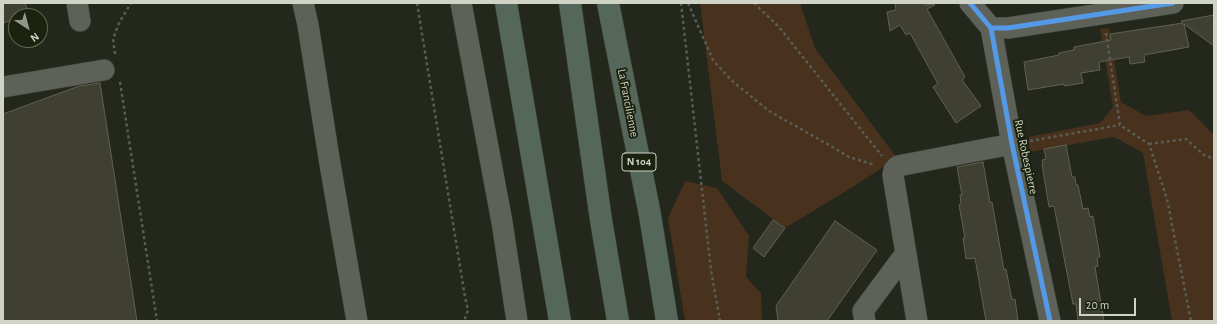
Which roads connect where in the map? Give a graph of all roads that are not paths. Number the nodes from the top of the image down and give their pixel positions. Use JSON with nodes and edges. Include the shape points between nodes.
{"nodes":[{"id":1,"x":303,"y":3,"type":"edge"},
{"id":2,"x":461,"y":3,"type":"edge"},
{"id":3,"x":506,"y":3,"type":"edge"},
{"id":4,"x":570,"y":3,"type":"edge"},
{"id":5,"x":608,"y":3,"type":"edge"},
{"id":6,"x":970,"y":3,"type":"edge"},
{"id":7,"x":1173,"y":3,"type":"edge"},
{"id":8,"x":991,"y":28,"type":"junction"},
{"id":9,"x":113,"y":68,"type":"road end"},
{"id":10,"x":3,"y":87,"type":"edge"},
{"id":11,"x":1012,"y":144,"type":"junction"},
{"id":12,"x":906,"y":254,"type":"junction"},
{"id":13,"x":357,"y":321,"type":"edge"},
{"id":14,"x":517,"y":321,"type":"edge"},
{"id":15,"x":560,"y":321,"type":"edge"},
{"id":16,"x":618,"y":321,"type":"edge"},
{"id":17,"x":667,"y":321,"type":"edge"},
{"id":18,"x":865,"y":321,"type":"edge"},
{"id":19,"x":917,"y":321,"type":"edge"},
{"id":20,"x":1050,"y":321,"type":"edge"}],
"edges":[{"from":1,"to":13,"type":"street"},
{"from":2,"to":14,"type":"street","via":[[502,222]]},
{"from":3,"to":15,"type":"highway"},
{"from":4,"to":16,"type":"highway"},
{"from":5,"to":17,"type":"highway","name":"La Francilienne","number":"N 104","via":[[650,215]]},
{"from":6,"to":8,"type":"street","name":"Rue Robespierre"},
{"from":7,"to":8,"type":"street","via":[[1008,28]]},
{"from":8,"to":11,"type":"street","name":"Rue Robespierre"},
{"from":9,"to":10,"type":"street"},
{"from":11,"to":12,"type":"street","via":[[898,166],[894,170]]},
{"from":11,"to":20,"type":"street","name":"Rue Robespierre"},
{"from":12,"to":18,"type":"street","via":[[863,311]]},
{"from":12,"to":19,"type":"street"}]}
